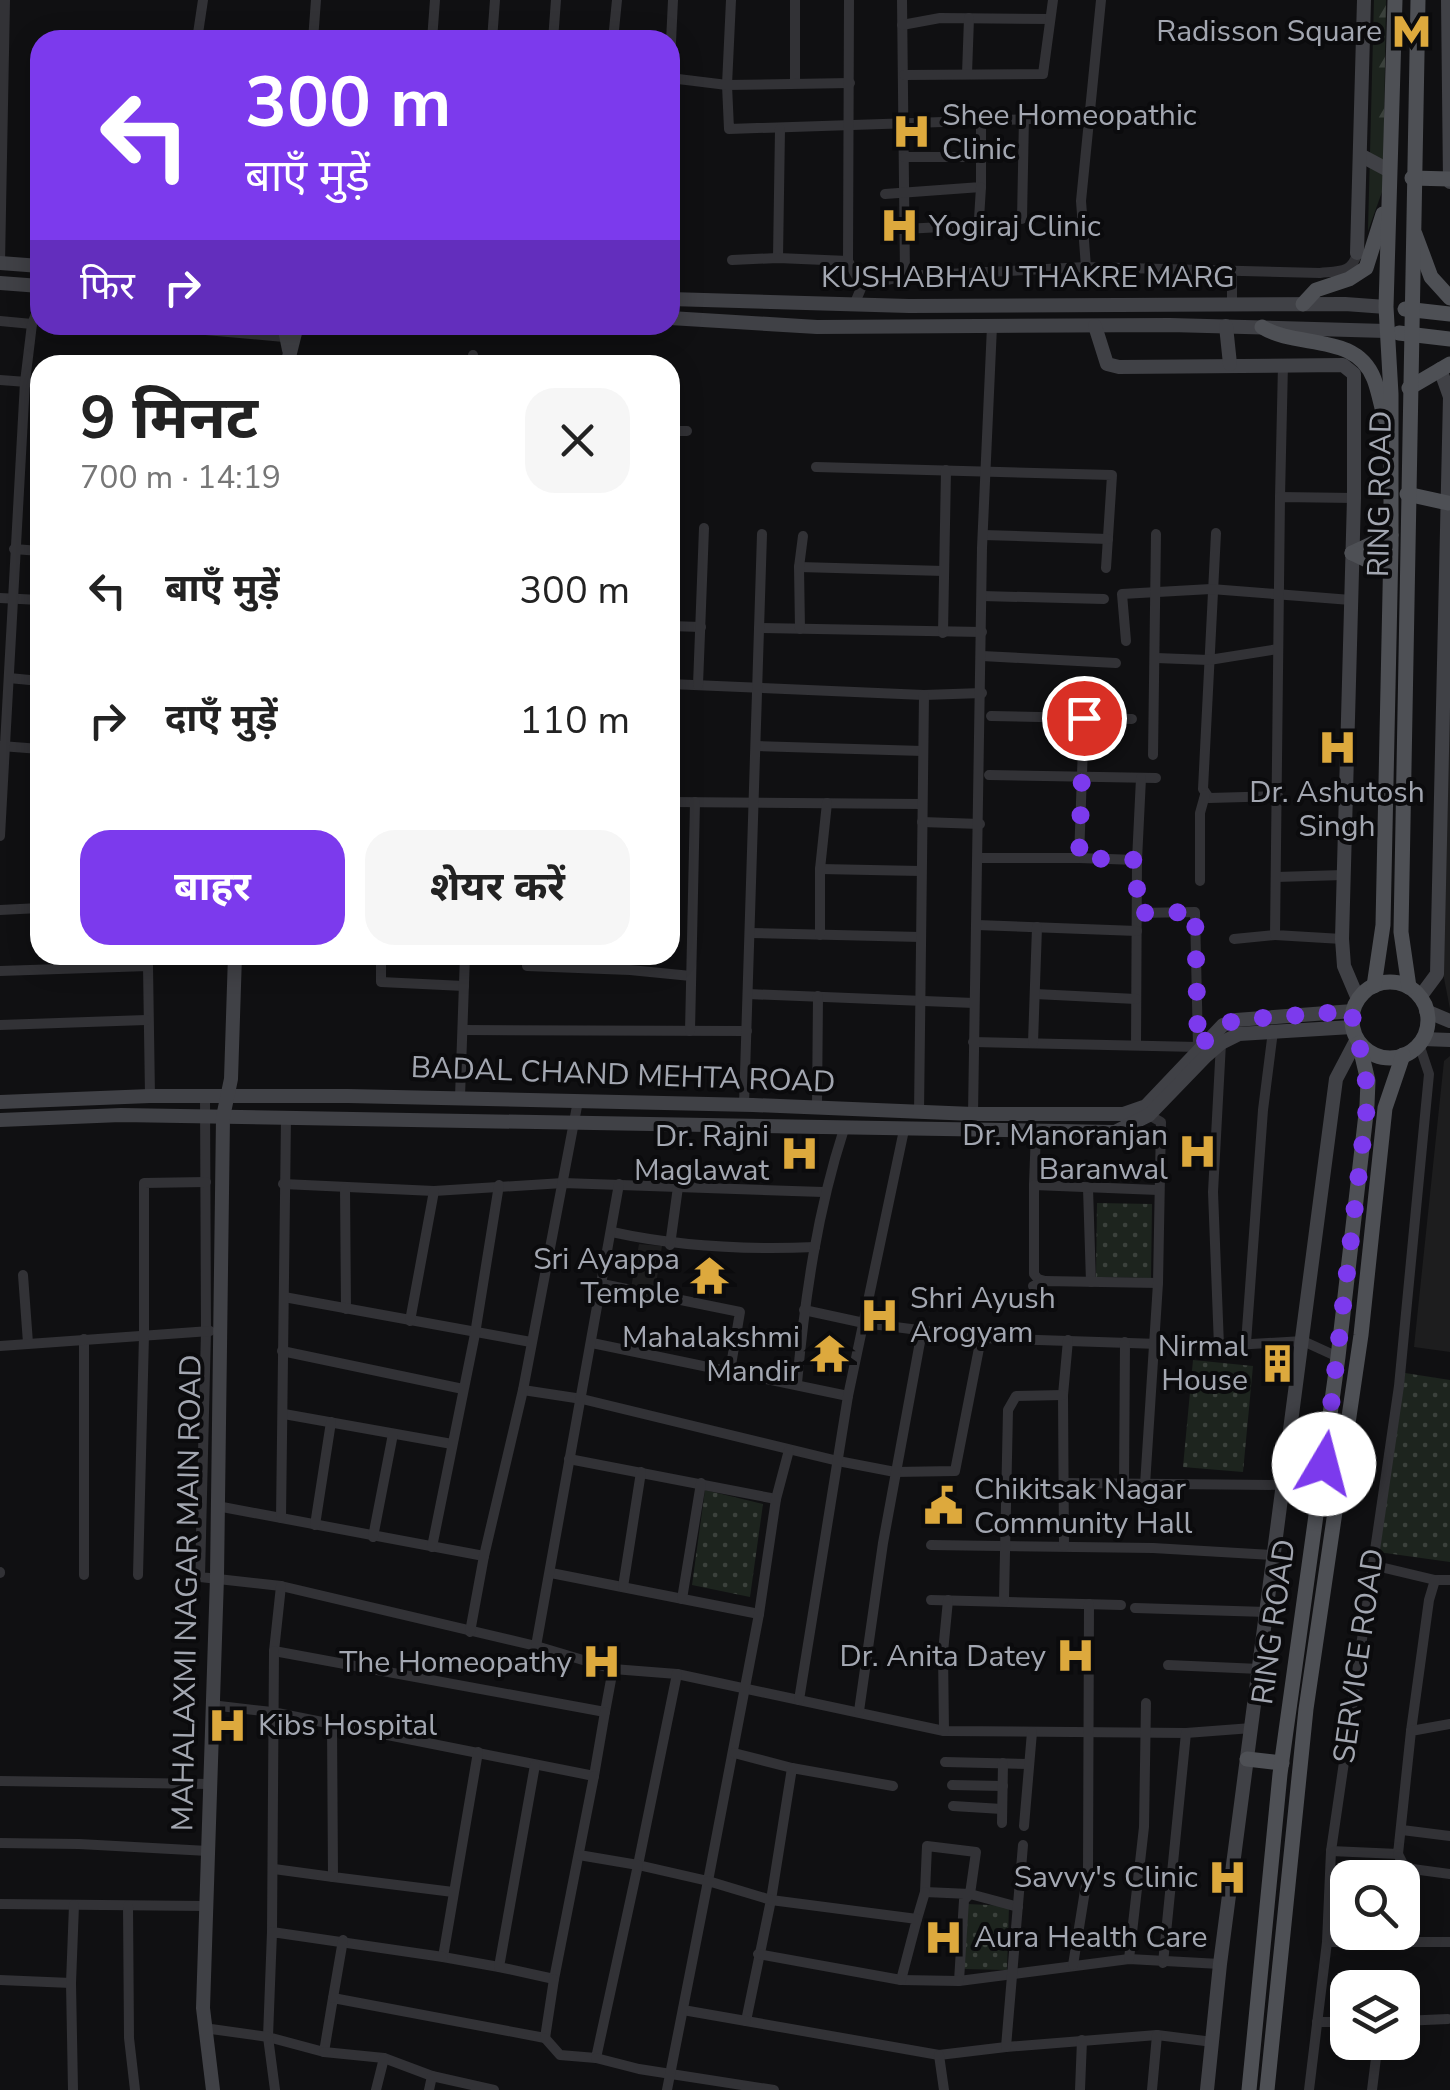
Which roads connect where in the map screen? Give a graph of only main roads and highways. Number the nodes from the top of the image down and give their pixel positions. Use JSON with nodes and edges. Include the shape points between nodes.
{"nodes":[{"id":1,"x":1395,"y":0,"type":"edge"},
{"id":2,"x":1418,"y":0,"type":"edge"},
{"id":3,"x":1412,"y":178,"type":"junction"},
{"id":4,"x":1450,"y":180,"type":"edge"},
{"id":5,"x":1390,"y":195,"type":"junction"},
{"id":6,"x":1413,"y":230,"type":"junction"},
{"id":7,"x":1450,"y":298,"type":"edge"},
{"id":8,"x":1303,"y":304,"type":"road end"},
{"id":9,"x":1386,"y":308,"type":"junction"},
{"id":10,"x":1410,"y":310,"type":"junction"},
{"id":11,"x":1450,"y":314,"type":"edge"},
{"id":12,"x":1262,"y":326,"type":"road end"},
{"id":13,"x":1386,"y":331,"type":"junction"},
{"id":14,"x":1410,"y":334,"type":"junction"},
{"id":15,"x":1450,"y":339,"type":"edge"},
{"id":16,"x":1446,"y":371,"type":"edge"},
{"id":17,"x":1409,"y":388,"type":"junction"},
{"id":18,"x":1391,"y":442,"type":"junction"},
{"id":19,"x":1407,"y":494,"type":"junction"},
{"id":20,"x":1448,"y":503,"type":"road end"},
{"id":21,"x":1391,"y":535,"type":"junction"},
{"id":22,"x":1390,"y":571,"type":"junction"},
{"id":23,"x":1374,"y":986,"type":"junction"},
{"id":24,"x":1418,"y":999,"type":"junction"},
{"id":25,"x":1356,"y":1024,"type":"junction"},
{"id":26,"x":1403,"y":1056,"type":"junction"},
{"id":27,"x":1248,"y":1758,"type":"road end"},
{"id":28,"x":1282,"y":1763,"type":"junction"},
{"id":29,"x":1250,"y":2090,"type":"edge"},
{"id":30,"x":1267,"y":2090,"type":"edge"}],
"edges":[{"from":1,"to":5,"type":"main road","name":"RING ROAD"},
{"from":2,"to":3,"type":"main road","name":"RING ROAD"},
{"from":3,"to":4,"type":"main road"},
{"from":3,"to":6,"type":"main road","name":"RING ROAD"},
{"from":5,"to":8,"type":"main road","via":[[1366,268],[1316,290]]},
{"from":5,"to":9,"type":"main road","name":"RING ROAD"},
{"from":6,"to":7,"type":"main road","via":[[1431,277]]},
{"from":6,"to":10,"type":"main road","name":"RING ROAD"},
{"from":9,"to":10,"type":"main road"},
{"from":9,"to":13,"type":"main road","name":"RING ROAD"},
{"from":10,"to":11,"type":"main road"},
{"from":10,"to":14,"type":"main road","name":"RING ROAD"},
{"from":12,"to":18,"type":"main road","via":[[1286,339],[1344,348],[1363,360]]},
{"from":13,"to":14,"type":"main road"},
{"from":13,"to":18,"type":"main road","name":"RING ROAD"},
{"from":14,"to":15,"type":"main road"},
{"from":14,"to":17,"type":"main road","name":"RING ROAD"},
{"from":16,"to":17,"type":"main road"},
{"from":17,"to":19,"type":"main road","name":"RING ROAD"},
{"from":18,"to":21,"type":"main road","name":"RING ROAD"},
{"from":19,"to":20,"type":"main road"},
{"from":19,"to":24,"type":"main road","name":"RING ROAD","via":[[1400,932]]},
{"from":21,"to":22,"type":"main road","name":"RING ROAD"},
{"from":21,"to":22,"type":"main road","via":[[1352,553]]},
{"from":22,"to":23,"type":"main road","name":"RING ROAD","via":[[1383,926]]},
{"from":23,"to":24,"type":"main road","via":[[1397,983]]},
{"from":23,"to":25,"type":"main road"},
{"from":24,"to":26,"type":"main road","via":[[1428,1020],[1421,1042]]},
{"from":25,"to":26,"type":"main road","via":[[1379,1056]]},
{"from":25,"to":28,"type":"main road","name":"RING ROAD","via":[[1367,1106]]},
{"from":26,"to":30,"type":"main road","name":"RING ROAD","via":[[1385,1108],[1361,1335],[1306,1709]]},
{"from":27,"to":28,"type":"main road"},
{"from":28,"to":29,"type":"main road","name":"RING ROAD"}]}
